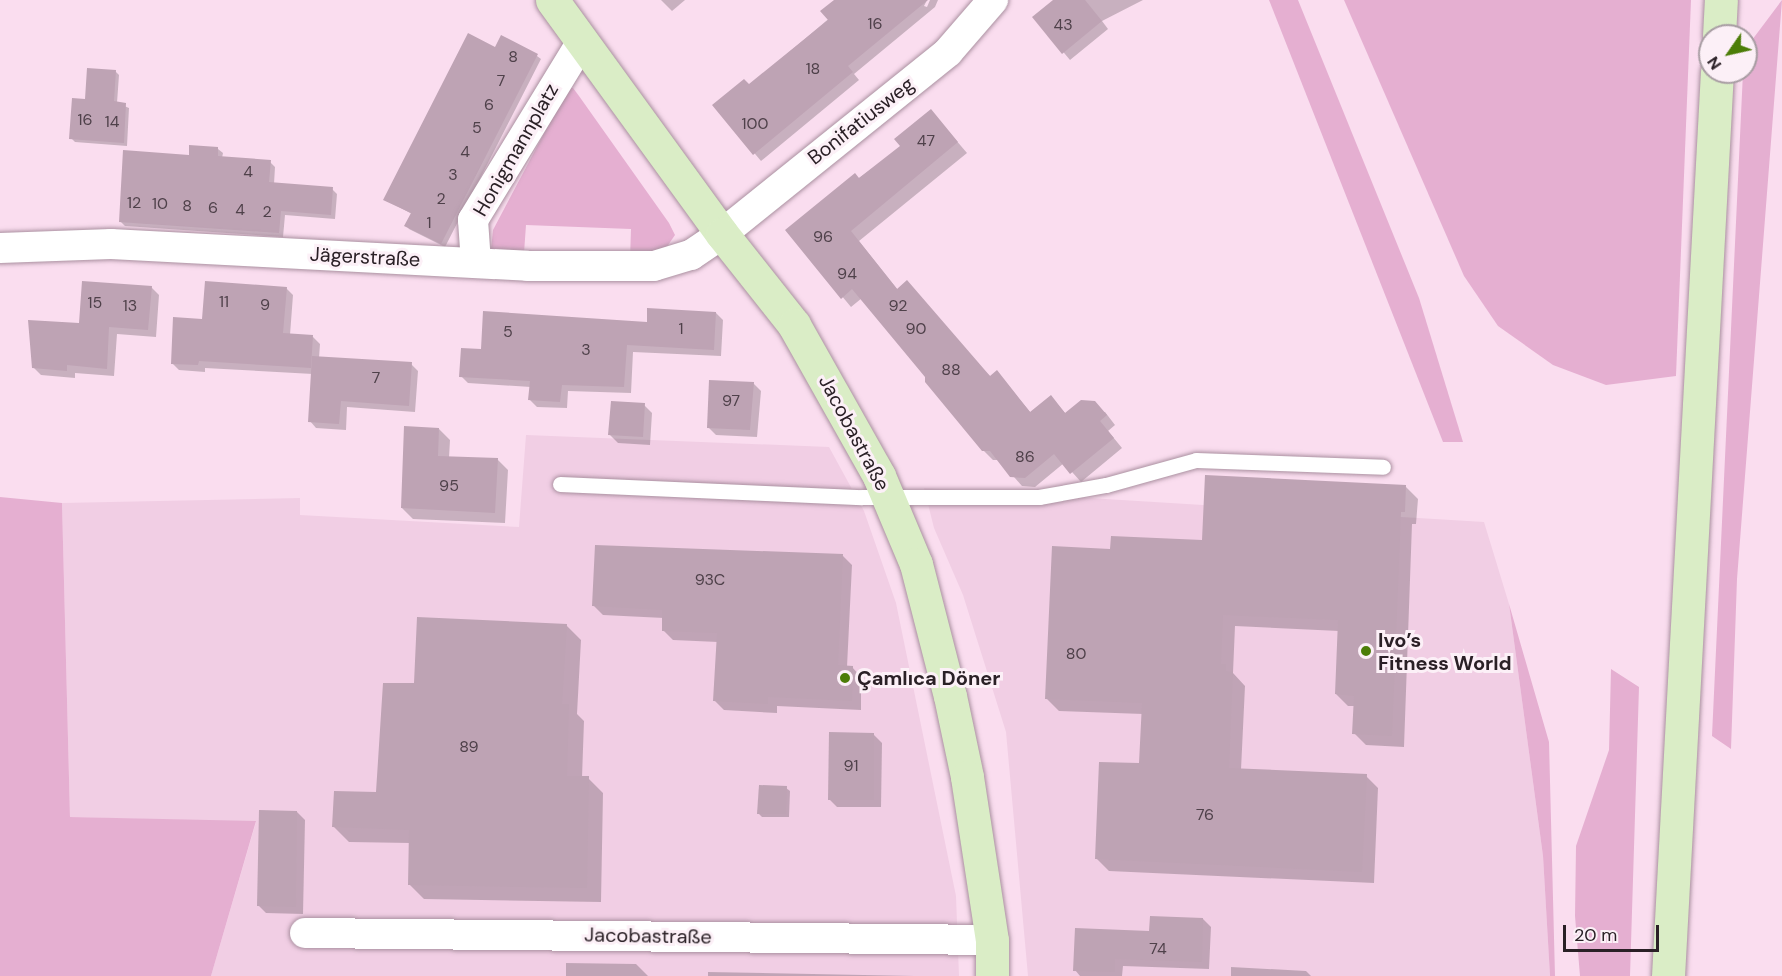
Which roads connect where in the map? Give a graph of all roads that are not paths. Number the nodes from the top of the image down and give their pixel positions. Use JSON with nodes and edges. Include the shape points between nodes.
{"nodes":[{"id":1,"x":552,"y":0,"type":"edge"},
{"id":2,"x":993,"y":0,"type":"edge"},
{"id":3,"x":1721,"y":0,"type":"edge"},
{"id":4,"x":1720,"y":24,"type":"edge"},
{"id":5,"x":581,"y":43,"type":"junction"},
{"id":6,"x":1716,"y":84,"type":"edge"},
{"id":7,"x":722,"y":234,"type":"junction"},
{"id":8,"x":0,"y":248,"type":"edge"},
{"id":9,"x":476,"y":263,"type":"junction"},
{"id":10,"x":1383,"y":467,"type":"dead end"},
{"id":11,"x":560,"y":484,"type":"dead end"},
{"id":12,"x":887,"y":496,"type":"junction"},
{"id":13,"x":305,"y":933,"type":"dead end"},
{"id":14,"x":992,"y":940,"type":"junction"},
{"id":15,"x":992,"y":976,"type":"edge"},
{"id":16,"x":1668,"y":976,"type":"edge"}],
"edges":[{"from":1,"to":5,"type":"street","name":"Jacobastraße"},
{"from":2,"to":7,"type":"street","name":"Bonifatiusweg","via":[[948,52]]},
{"from":3,"to":4,"type":"street"},
{"from":5,"to":7,"type":"street","name":"Jacobastraße"},
{"from":5,"to":9,"type":"street","name":"Honigmannplatz","via":[[473,220]]},
{"from":6,"to":16,"type":"street"},
{"from":7,"to":9,"type":"street","name":"Jägerstraße","via":[[691,255],[654,266]]},
{"from":7,"to":12,"type":"street","name":"Jacobastraße","via":[[794,325],[837,397]]},
{"from":8,"to":9,"type":"street","name":"Jägerstraße","via":[[111,244]]},
{"from":10,"to":12,"type":"lane","via":[[1196,459],[1106,485],[1039,497]]},
{"from":11,"to":12,"type":"lane"},
{"from":12,"to":14,"type":"street","name":"Jacobastraße","via":[[916,564],[950,696],[967,777]]},
{"from":13,"to":14,"type":"street","name":"Jacobastraße"},
{"from":14,"to":15,"type":"street","name":"Jacobastraße"}]}
